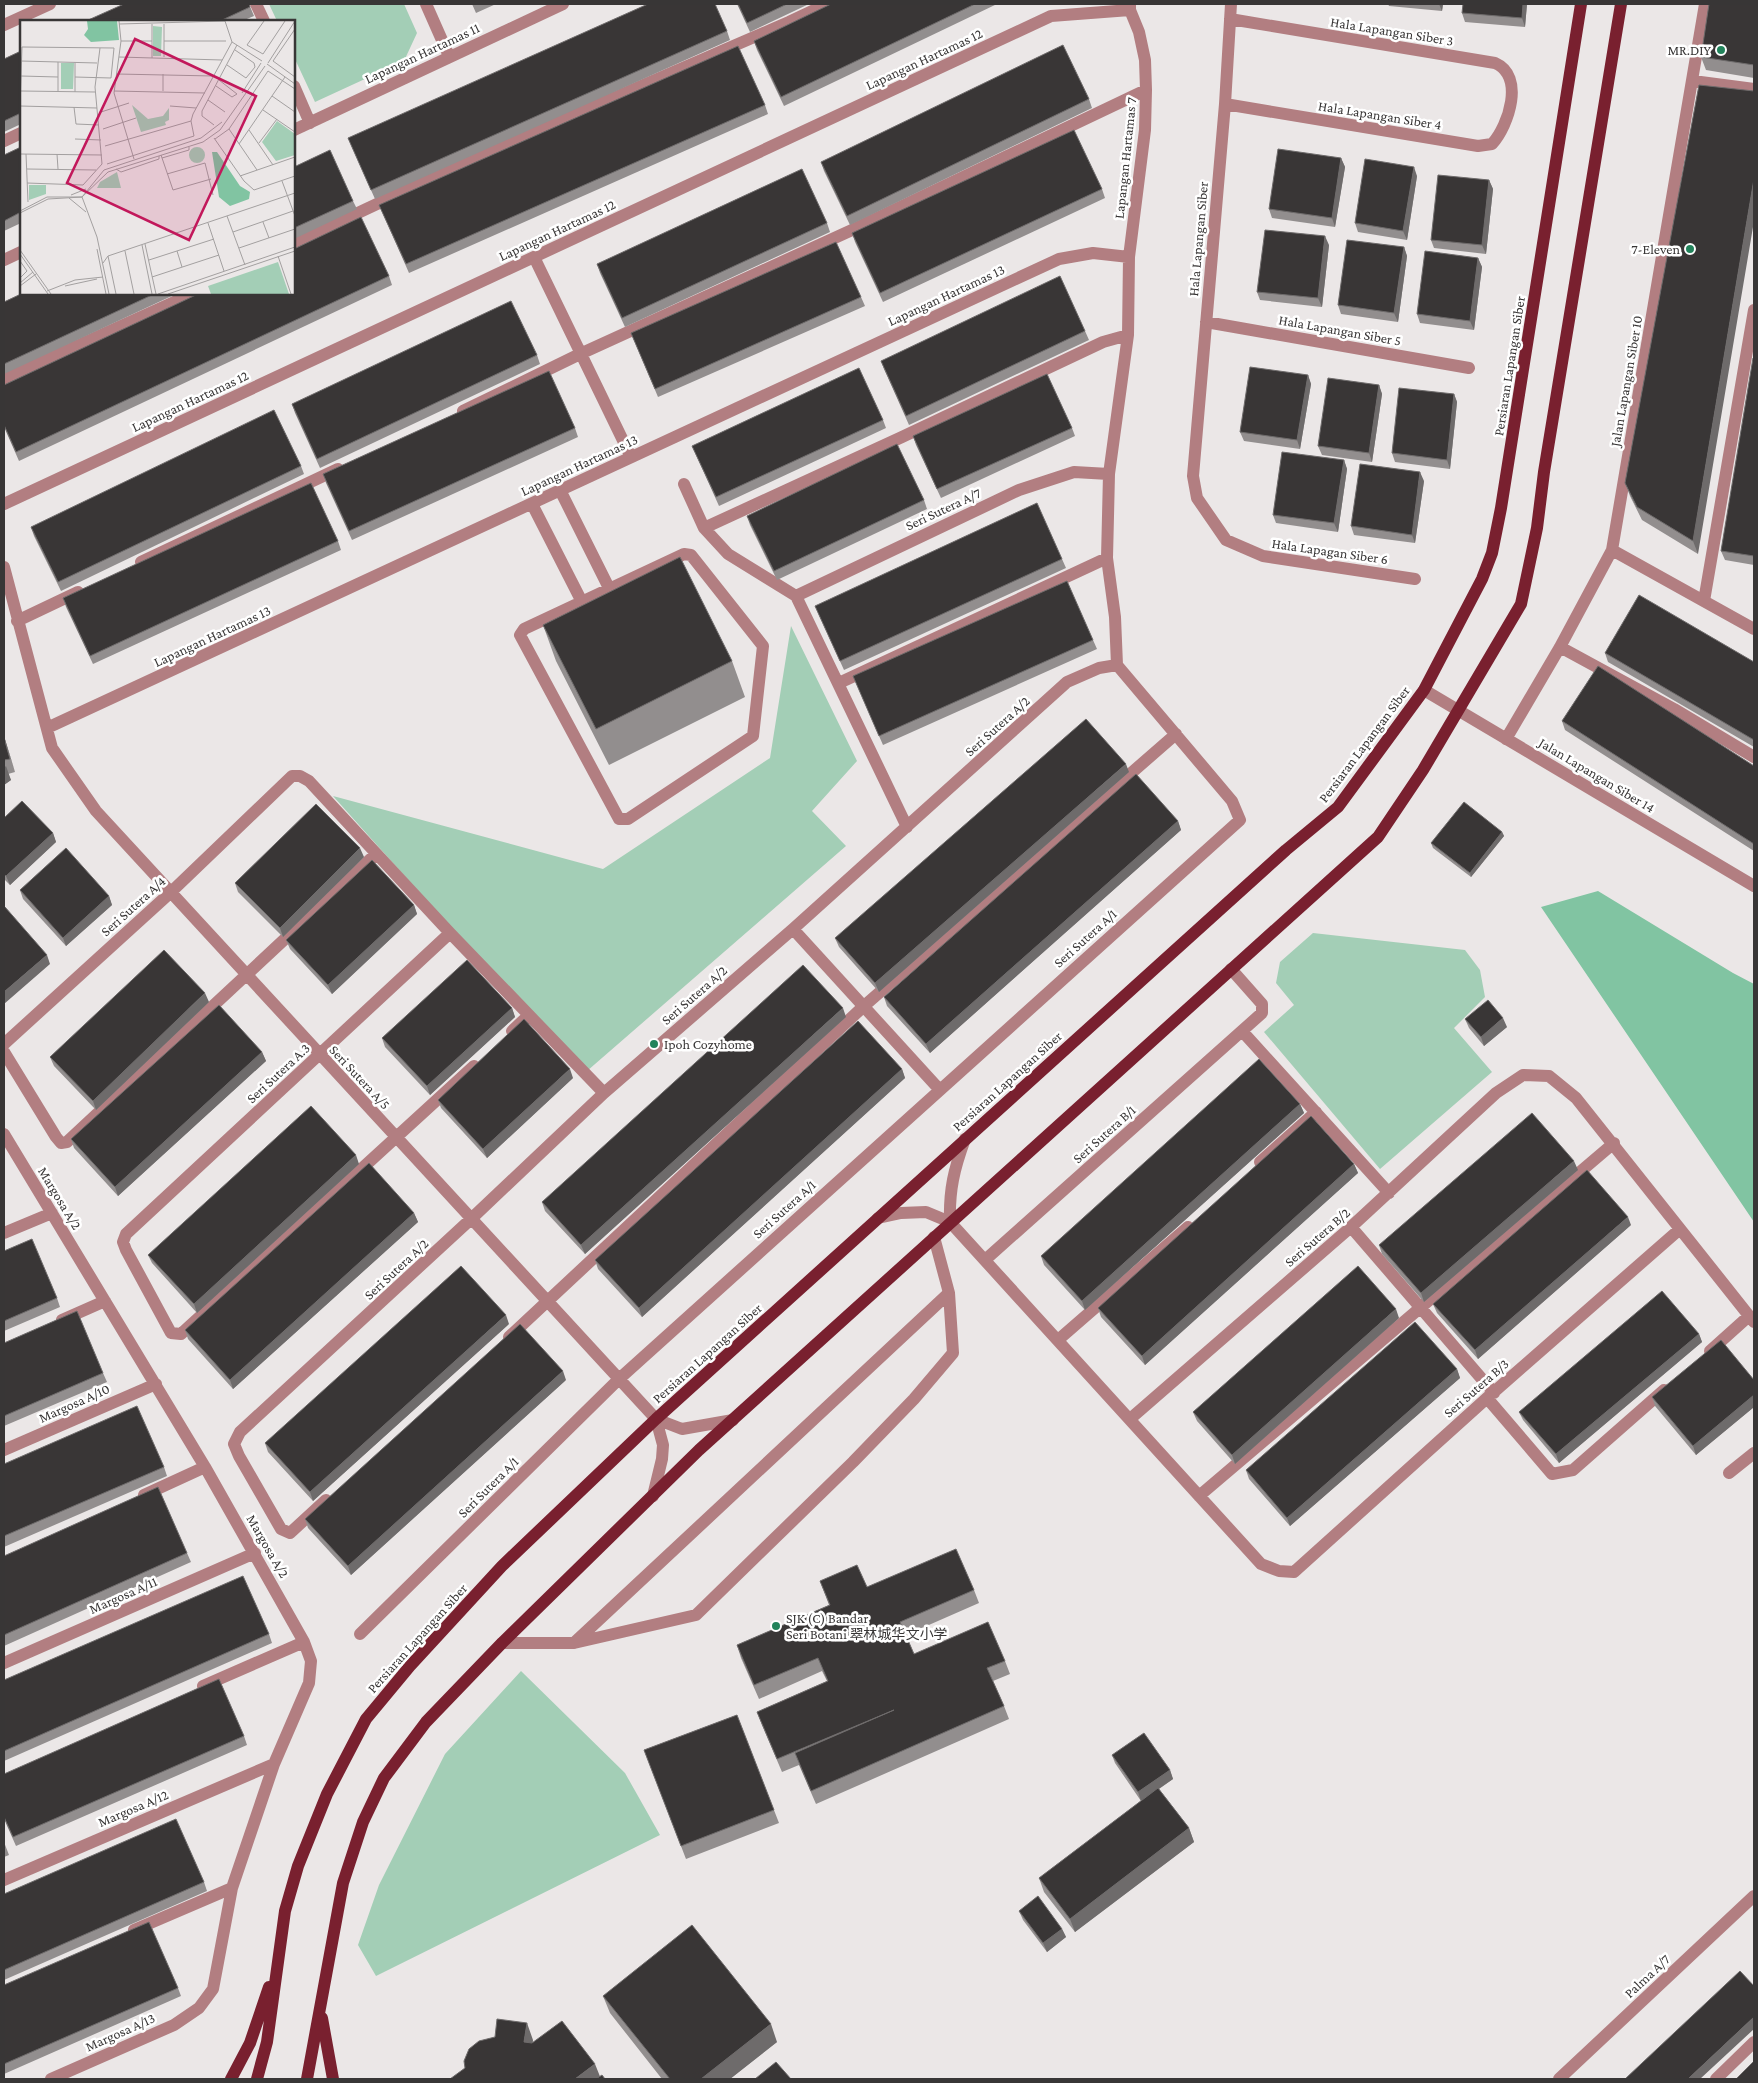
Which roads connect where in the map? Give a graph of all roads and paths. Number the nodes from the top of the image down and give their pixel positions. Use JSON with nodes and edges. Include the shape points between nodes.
{"nodes":[{"id":1,"x":50,"y":4,"type":"edge"},
{"id":2,"x":256,"y":4,"type":"edge"},
{"id":3,"x":426,"y":4,"type":"edge"},
{"id":4,"x":563,"y":4,"type":"edge"},
{"id":5,"x":827,"y":4,"type":"edge"},
{"id":6,"x":1231,"y":4,"type":"edge"},
{"id":7,"x":1581,"y":4,"type":"edge"},
{"id":8,"x":1621,"y":4,"type":"edge"},
{"id":9,"x":1706,"y":4,"type":"edge"},
{"id":10,"x":1130,"y":7,"type":"edge"},
{"id":11,"x":1230,"y":19,"type":"junction"},
{"id":12,"x":264,"y":20,"type":"edge"},
{"id":13,"x":4,"y":25,"type":"edge"},
{"id":14,"x":449,"y":56,"type":"junction"},
{"id":15,"x":1693,"y":81,"type":"junction"},
{"id":16,"x":295,"y":88,"type":"edge"},
{"id":17,"x":1754,"y":89,"type":"edge"},
{"id":18,"x":1146,"y":90,"type":"junction"},
{"id":19,"x":1226,"y":104,"type":"junction"},
{"id":20,"x":1509,"y":110,"type":"joint"},
{"id":21,"x":310,"y":123,"type":"junction"},
{"id":22,"x":295,"y":130,"type":"edge"},
{"id":23,"x":20,"y":133,"type":"edge"},
{"id":24,"x":4,"y":141,"type":"edge"},
{"id":25,"x":295,"y":244,"type":"edge"},
{"id":26,"x":20,"y":252,"type":"edge"},
{"id":27,"x":534,"y":257,"type":"junction"},
{"id":28,"x":1129,"y":257,"type":"junction"},
{"id":29,"x":4,"y":260,"type":"edge"},
{"id":30,"x":190,"y":295,"type":"edge"},
{"id":31,"x":1754,"y":310,"type":"edge"},
{"id":32,"x":1206,"y":322,"type":"junction"},
{"id":33,"x":1128,"y":335,"type":"junction"},
{"id":34,"x":580,"y":354,"type":"junction"},
{"id":35,"x":1469,"y":368,"type":"dead end"},
{"id":36,"x":4,"y":379,"type":"edge"},
{"id":37,"x":448,"y":418,"type":"edge"},
{"id":38,"x":631,"y":457,"type":"junction"},
{"id":39,"x":351,"y":463,"type":"edge"},
{"id":40,"x":1109,"y":474,"type":"junction"},
{"id":41,"x":1193,"y":476,"type":"joint"},
{"id":42,"x":684,"y":484,"type":"dead end"},
{"id":43,"x":560,"y":490,"type":"junction"},
{"id":44,"x":4,"y":504,"type":"edge"},
{"id":45,"x":532,"y":504,"type":"junction"},
{"id":46,"x":704,"y":528,"type":"junction"},
{"id":47,"x":1612,"y":550,"type":"junction"},
{"id":48,"x":1107,"y":558,"type":"junction"},
{"id":49,"x":4,"y":567,"type":"edge"},
{"id":50,"x":131,"y":567,"type":"edge"},
{"id":51,"x":1415,"y":579,"type":"dead end"},
{"id":52,"x":87,"y":587,"type":"edge"},
{"id":53,"x":610,"y":590,"type":"junction"},
{"id":54,"x":796,"y":596,"type":"junction"},
{"id":55,"x":1704,"y":601,"type":"junction"},
{"id":56,"x":582,"y":602,"type":"junction"},
{"id":57,"x":17,"y":620,"type":"junction"},
{"id":58,"x":1754,"y":629,"type":"edge"},
{"id":59,"x":1560,"y":647,"type":"junction"},
{"id":60,"x":1117,"y":664,"type":"junction"},
{"id":61,"x":839,"y":683,"type":"junction"},
{"id":62,"x":1424,"y":690,"type":"junction"},
{"id":63,"x":1459,"y":711,"type":"junction"},
{"id":64,"x":47,"y":728,"type":"junction"},
{"id":65,"x":1176,"y":734,"type":"junction"},
{"id":66,"x":1506,"y":739,"type":"junction"},
{"id":67,"x":1754,"y":757,"type":"edge"},
{"id":68,"x":907,"y":827,"type":"junction"},
{"id":69,"x":376,"y":854,"type":"junction"},
{"id":70,"x":1754,"y":886,"type":"edge"},
{"id":71,"x":170,"y":893,"type":"junction"},
{"id":72,"x":793,"y":930,"type":"junction"},
{"id":73,"x":450,"y":933,"type":"junction"},
{"id":74,"x":1231,"y":969,"type":"junction"},
{"id":75,"x":247,"y":976,"type":"junction"},
{"id":76,"x":864,"y":1006,"type":"junction"},
{"id":77,"x":530,"y":1015,"type":"junction"},
{"id":78,"x":1242,"y":1031,"type":"junction"},
{"id":79,"x":501,"y":1041,"type":"edge"},
{"id":80,"x":4,"y":1044,"type":"edge"},
{"id":81,"x":4,"y":1052,"type":"edge"},
{"id":82,"x":319,"y":1055,"type":"junction"},
{"id":83,"x":480,"y":1060,"type":"edge"},
{"id":84,"x":939,"y":1089,"type":"junction"},
{"id":85,"x":604,"y":1093,"type":"junction"},
{"id":86,"x":1316,"y":1112,"type":"junction"},
{"id":87,"x":4,"y":1134,"type":"edge"},
{"id":88,"x":396,"y":1137,"type":"junction"},
{"id":89,"x":965,"y":1139,"type":"junction"},
{"id":90,"x":1614,"y":1143,"type":"junction"},
{"id":91,"x":1252,"y":1169,"type":"edge"},
{"id":92,"x":1389,"y":1193,"type":"junction"},
{"id":93,"x":52,"y":1213,"type":"junction"},
{"id":94,"x":878,"y":1218,"type":"junction"},
{"id":95,"x":471,"y":1219,"type":"junction"},
{"id":96,"x":1196,"y":1220,"type":"edge"},
{"id":97,"x":950,"y":1222,"type":"junction"},
{"id":98,"x":1351,"y":1228,"type":"junction"},
{"id":99,"x":1680,"y":1229,"type":"junction"},
{"id":100,"x":4,"y":1234,"type":"edge"},
{"id":101,"x":934,"y":1237,"type":"junction"},
{"id":102,"x":985,"y":1260,"type":"junction"},
{"id":103,"x":949,"y":1293,"type":"junction"},
{"id":104,"x":105,"y":1301,"type":"junction"},
{"id":105,"x":547,"y":1302,"type":"junction"},
{"id":106,"x":1421,"y":1307,"type":"junction"},
{"id":107,"x":1752,"y":1319,"type":"edge"},
{"id":108,"x":54,"y":1323,"type":"edge"},
{"id":109,"x":1058,"y":1340,"type":"junction"},
{"id":110,"x":496,"y":1348,"type":"edge"},
{"id":111,"x":1698,"y":1361,"type":"edge"},
{"id":112,"x":619,"y":1379,"type":"junction"},
{"id":113,"x":1676,"y":1380,"type":"edge"},
{"id":114,"x":156,"y":1384,"type":"junction"},
{"id":115,"x":1490,"y":1396,"type":"junction"},
{"id":116,"x":656,"y":1419,"type":"junction"},
{"id":117,"x":1130,"y":1419,"type":"junction"},
{"id":118,"x":733,"y":1420,"type":"junction"},
{"id":119,"x":4,"y":1450,"type":"edge"},
{"id":120,"x":1754,"y":1453,"type":"edge"},
{"id":121,"x":205,"y":1467,"type":"junction"},
{"id":122,"x":1729,"y":1473,"type":"dead end"},
{"id":123,"x":333,"y":1494,"type":"edge"},
{"id":124,"x":653,"y":1496,"type":"junction"},
{"id":125,"x":1199,"y":1496,"type":"junction"},
{"id":126,"x":135,"y":1498,"type":"edge"},
{"id":127,"x":255,"y":1553,"type":"junction"},
{"id":128,"x":360,"y":1634,"type":"dead end"},
{"id":129,"x":304,"y":1642,"type":"junction"},
{"id":130,"x":502,"y":1643,"type":"junction"},
{"id":131,"x":574,"y":1643,"type":"junction"},
{"id":132,"x":4,"y":1664,"type":"edge"},
{"id":133,"x":195,"y":1690,"type":"edge"},
{"id":134,"x":274,"y":1764,"type":"junction"},
{"id":135,"x":4,"y":1880,"type":"edge"},
{"id":136,"x":232,"y":1888,"type":"junction"},
{"id":137,"x":1754,"y":1896,"type":"edge"},
{"id":138,"x":122,"y":1936,"type":"edge"},
{"id":139,"x":279,"y":1958,"type":"junction"},
{"id":140,"x":199,"y":2008,"type":"joint"},
{"id":141,"x":321,"y":2011,"type":"junction"},
{"id":142,"x":1754,"y":2042,"type":"edge"},
{"id":143,"x":51,"y":2079,"type":"edge"},
{"id":144,"x":231,"y":2079,"type":"edge"},
{"id":145,"x":257,"y":2079,"type":"edge"},
{"id":146,"x":307,"y":2079,"type":"edge"},
{"id":147,"x":333,"y":2079,"type":"edge"},
{"id":148,"x":1560,"y":2079,"type":"edge"},
{"id":149,"x":1716,"y":2079,"type":"edge"}],
"edges":[{"from":1,"to":13,"type":"street"},
{"from":2,"to":12,"type":"street"},
{"from":3,"to":14,"type":"street"},
{"from":4,"to":14,"type":"street","name":"Lapangan Hartamas 11"},
{"from":5,"to":25,"type":"street"},
{"from":6,"to":11,"type":"street","name":"Hala Lapangan Siber"},
{"from":7,"to":62,"type":"main road","name":"Persiaran Lapangan Siber","via":[[1492,553],[1482,580]]},
{"from":8,"to":63,"type":"main road","via":[[1537,528],[1520,604]]},
{"from":9,"to":15,"type":"street","name":"Jalan Lapangan Siber 10"},
{"from":10,"to":18,"type":"street","name":"Lapangan Hartamas 7","via":[[1145,60]]},
{"from":10,"to":27,"type":"street","name":"Lapangan Hartamas 12","via":[[1051,16]]},
{"from":11,"to":19,"type":"street","name":"Hala Lapangan Siber"},
{"from":11,"to":20,"type":"street","name":"Hala Lapangan Siber 3","via":[[1495,63],[1509,74],[1512,87]]},
{"from":14,"to":21,"type":"street","name":"Lapangan Hartamas 11"},
{"from":15,"to":17,"type":"street"},
{"from":15,"to":47,"type":"street","name":"Jalan Lapangan Siber 10"},
{"from":16,"to":21,"type":"street"},
{"from":18,"to":28,"type":"street","name":"Lapangan Hartamas 7","via":[[1145,130]]},
{"from":18,"to":34,"type":"street","via":[[852,230]]},
{"from":19,"to":20,"type":"street","name":"Hala Lapangan Siber 4","via":[[1478,146],[1492,144],[1502,133]]},
{"from":19,"to":32,"type":"street","name":"Hala Lapangan Siber"},
{"from":21,"to":22,"type":"street","name":"Lapangan Hartamas 11"},
{"from":23,"to":24,"type":"street"},
{"from":26,"to":29,"type":"street"},
{"from":27,"to":34,"type":"street"},
{"from":27,"to":44,"type":"street","name":"Lapangan Hartamas 12"},
{"from":28,"to":33,"type":"street","name":"Lapangan Hartamas 7"},
{"from":28,"to":38,"type":"street","name":"Lapangan Hartamas 13","via":[[1093,253],[1059,259]]},
{"from":30,"to":36,"type":"street"},
{"from":31,"to":55,"type":"street"},
{"from":32,"to":35,"type":"street","name":"Hala Lapangan Siber 5"},
{"from":32,"to":41,"type":"street","name":"Hala Lapangan Siber"},
{"from":33,"to":40,"type":"street","name":"Lapangan Hartamas 7"},
{"from":33,"to":46,"type":"street","via":[[1103,342]]},
{"from":34,"to":37,"type":"street"},
{"from":34,"to":38,"type":"street"},
{"from":38,"to":43,"type":"street","name":"Lapangan Hartamas 13"},
{"from":39,"to":50,"type":"street"},
{"from":40,"to":48,"type":"street","name":"Lapangan Hartamas 7"},
{"from":40,"to":54,"type":"street","name":"Seri Sutera A/7","via":[[1074,472],[1019,490]]},
{"from":41,"to":51,"type":"street","name":"Hala Lapagan Siber 6","via":[[1197,498],[1226,540],[1263,556]]},
{"from":42,"to":46,"type":"street"},
{"from":43,"to":45,"type":"street","name":"Lapangan Hartamas 13"},
{"from":43,"to":53,"type":"street"},
{"from":45,"to":56,"type":"street"},
{"from":45,"to":64,"type":"street","name":"Lapangan Hartamas 13"},
{"from":46,"to":54,"type":"street","via":[[728,554]]},
{"from":47,"to":55,"type":"street"},
{"from":47,"to":59,"type":"street","name":"Jalan Lapangan Siber 10"},
{"from":48,"to":60,"type":"street","name":"Lapangan Hartamas 7"},
{"from":48,"to":61,"type":"street"},
{"from":49,"to":57,"type":"street"},
{"from":52,"to":57,"type":"street"},
{"from":53,"to":56,"type":"street"},
{"from":53,"to":56,"type":"street","via":[[684,554],[691,555],[763,646],[753,736],[628,819],[619,819],[520,635],[524,629]]},
{"from":54,"to":61,"type":"street"},
{"from":55,"to":58,"type":"street"},
{"from":57,"to":64,"type":"street"},
{"from":59,"to":66,"type":"street","name":"Jalan Lapangan Siber 10"},
{"from":59,"to":67,"type":"street"},
{"from":60,"to":65,"type":"street"},
{"from":60,"to":68,"type":"street","name":"Seri Sutera A/2","via":[[1067,682]]},
{"from":61,"to":68,"type":"street"},
{"from":62,"to":63,"type":"street","name":"Jalan Lapangan Siber 14"},
{"from":62,"to":89,"type":"main road","name":"Persiaran Lapangan Siber","via":[[1338,807]]},
{"from":63,"to":66,"type":"street","name":"Jalan Lapangan Siber 14"},
{"from":63,"to":74,"type":"main road","via":[[1378,837]]},
{"from":64,"to":71,"type":"street","name":"Seri Sutera A/5","via":[[52,748],[96,811]]},
{"from":65,"to":76,"type":"street"},
{"from":65,"to":84,"type":"street","name":"Seri Sutera A/1","via":[[1232,801],[1240,820]]},
{"from":66,"to":70,"type":"street","name":"Jalan Lapangan Siber 14"},
{"from":68,"to":72,"type":"street","name":"Seri Sutera A/2"},
{"from":69,"to":71,"type":"street","name":"Seri Sutera A/4","via":[[309,781],[292,776]]},
{"from":69,"to":73,"type":"street"},
{"from":69,"to":75,"type":"street"},
{"from":71,"to":75,"type":"street","name":"Seri Sutera A/5"},
{"from":71,"to":80,"type":"street","name":"Seri Sutera A/4"},
{"from":72,"to":76,"type":"street"},
{"from":72,"to":85,"type":"street","name":"Seri Sutera A/2"},
{"from":73,"to":77,"type":"street"},
{"from":73,"to":82,"type":"street","name":"Seri Sutera A.3"},
{"from":74,"to":78,"type":"street","name":"Seri Sutera B/1","via":[[1262,1004],[1262,1013]]},
{"from":74,"to":97,"type":"main road"},
{"from":75,"to":81,"type":"street","via":[[67,1142],[61,1143],[56,1137]]},
{"from":75,"to":82,"type":"street","name":"Seri Sutera A/5"},
{"from":76,"to":84,"type":"street"},
{"from":76,"to":105,"type":"street"},
{"from":77,"to":79,"type":"street"},
{"from":77,"to":85,"type":"street"},
{"from":78,"to":86,"type":"street"},
{"from":78,"to":102,"type":"street","name":"Seri Sutera B/1"},
{"from":82,"to":88,"type":"street","name":"Seri Sutera A/5"},
{"from":82,"to":88,"type":"street","name":"Seri Sutera A.3","via":[[126,1234],[123,1242],[126,1250],[171,1333],[181,1334]]},
{"from":83,"to":88,"type":"street"},
{"from":84,"to":112,"type":"street","name":"Seri Sutera A/1"},
{"from":85,"to":95,"type":"street","name":"Seri Sutera A/2"},
{"from":86,"to":91,"type":"street"},
{"from":86,"to":92,"type":"street"},
{"from":87,"to":93,"type":"street","name":"Margosa A/2"},
{"from":88,"to":95,"type":"street","name":"Seri Sutera A/5"},
{"from":89,"to":94,"type":"main road","name":"Persiaran Lapangan Siber"},
{"from":89,"to":97,"type":"street","via":[[954,1167]]},
{"from":90,"to":92,"type":"street","name":"Seri Sutera B/2","via":[[1576,1098],[1550,1076],[1523,1075],[1496,1093]]},
{"from":90,"to":99,"type":"street"},
{"from":90,"to":106,"type":"street"},
{"from":92,"to":98,"type":"street","name":"Seri Sutera B/2"},
{"from":93,"to":100,"type":"street"},
{"from":93,"to":104,"type":"street","name":"Margosa A/2"},
{"from":94,"to":97,"type":"street","via":[[926,1212]]},
{"from":94,"to":116,"type":"main road","name":"Persiaran Lapangan Siber"},
{"from":95,"to":105,"type":"street","name":"Seri Sutera A/5"},
{"from":95,"to":123,"type":"street","name":"Seri Sutera A/2","via":[[240,1432],[234,1444],[239,1456],[281,1529],[290,1533]]},
{"from":96,"to":109,"type":"street"},
{"from":97,"to":101,"type":"main road"},
{"from":97,"to":102,"type":"street"},
{"from":98,"to":106,"type":"street"},
{"from":98,"to":117,"type":"street","name":"Seri Sutera B/2"},
{"from":99,"to":107,"type":"street"},
{"from":99,"to":115,"type":"street","name":"Seri Sutera B/3"},
{"from":101,"to":103,"type":"street"},
{"from":101,"to":118,"type":"main road"},
{"from":102,"to":109,"type":"street"},
{"from":103,"to":131,"type":"street"},
{"from":103,"to":131,"type":"street","via":[[953,1354],[853,1462],[696,1615]]},
{"from":104,"to":108,"type":"street"},
{"from":104,"to":114,"type":"street","name":"Margosa A/2"},
{"from":105,"to":110,"type":"street"},
{"from":105,"to":112,"type":"street","name":"Seri Sutera A/5"},
{"from":106,"to":115,"type":"street"},
{"from":106,"to":125,"type":"street"},
{"from":107,"to":111,"type":"street"},
{"from":109,"to":117,"type":"street"},
{"from":112,"to":116,"type":"street","name":"Seri Sutera A/5"},
{"from":112,"to":128,"type":"street","name":"Seri Sutera A/1"},
{"from":113,"to":115,"type":"street","via":[[1572,1470],[1552,1474]]},
{"from":114,"to":119,"type":"street","name":"Margosa A/10"},
{"from":114,"to":121,"type":"street","name":"Margosa A/2"},
{"from":115,"to":125,"type":"street","name":"Seri Sutera B/3","via":[[1294,1572],[1279,1571],[1262,1564]]},
{"from":116,"to":118,"type":"street","via":[[682,1429]]},
{"from":116,"to":124,"type":"street","via":[[663,1445]]},
{"from":116,"to":139,"type":"main road","name":"Persiaran Lapangan Siber","via":[[502,1566],[366,1719],[327,1794],[298,1866],[286,1911]]},
{"from":117,"to":125,"type":"street"},
{"from":118,"to":124,"type":"main road"},
{"from":120,"to":122,"type":"street"},
{"from":121,"to":126,"type":"street"},
{"from":121,"to":127,"type":"street","name":"Margosa A/2"},
{"from":124,"to":130,"type":"main road"},
{"from":127,"to":129,"type":"street","name":"Margosa A/2"},
{"from":127,"to":132,"type":"street","name":"Margosa A/11"},
{"from":129,"to":133,"type":"street"},
{"from":129,"to":134,"type":"street","name":"Margosa A/2","via":[[311,1662],[309,1683]]},
{"from":130,"to":131,"type":"street"},
{"from":130,"to":141,"type":"main road","via":[[426,1722],[384,1778],[363,1822],[343,1883]]},
{"from":134,"to":135,"type":"street","name":"Margosa A/12"},
{"from":134,"to":136,"type":"street","name":"Margosa A/2"},
{"from":136,"to":138,"type":"street"},
{"from":136,"to":140,"type":"street","name":"Margosa A/2","via":[[213,1988]]},
{"from":137,"to":148,"type":"street","name":"Palma A/7"},
{"from":139,"to":144,"type":"main road","via":[[250,2042]]},
{"from":139,"to":145,"type":"main road","name":"Persiaran Lapangan Siber","via":[[267,2042]]},
{"from":140,"to":143,"type":"street","name":"Margosa A/13","via":[[174,2024]]},
{"from":141,"to":146,"type":"main road"},
{"from":141,"to":147,"type":"main road"},
{"from":142,"to":149,"type":"street"}]}
